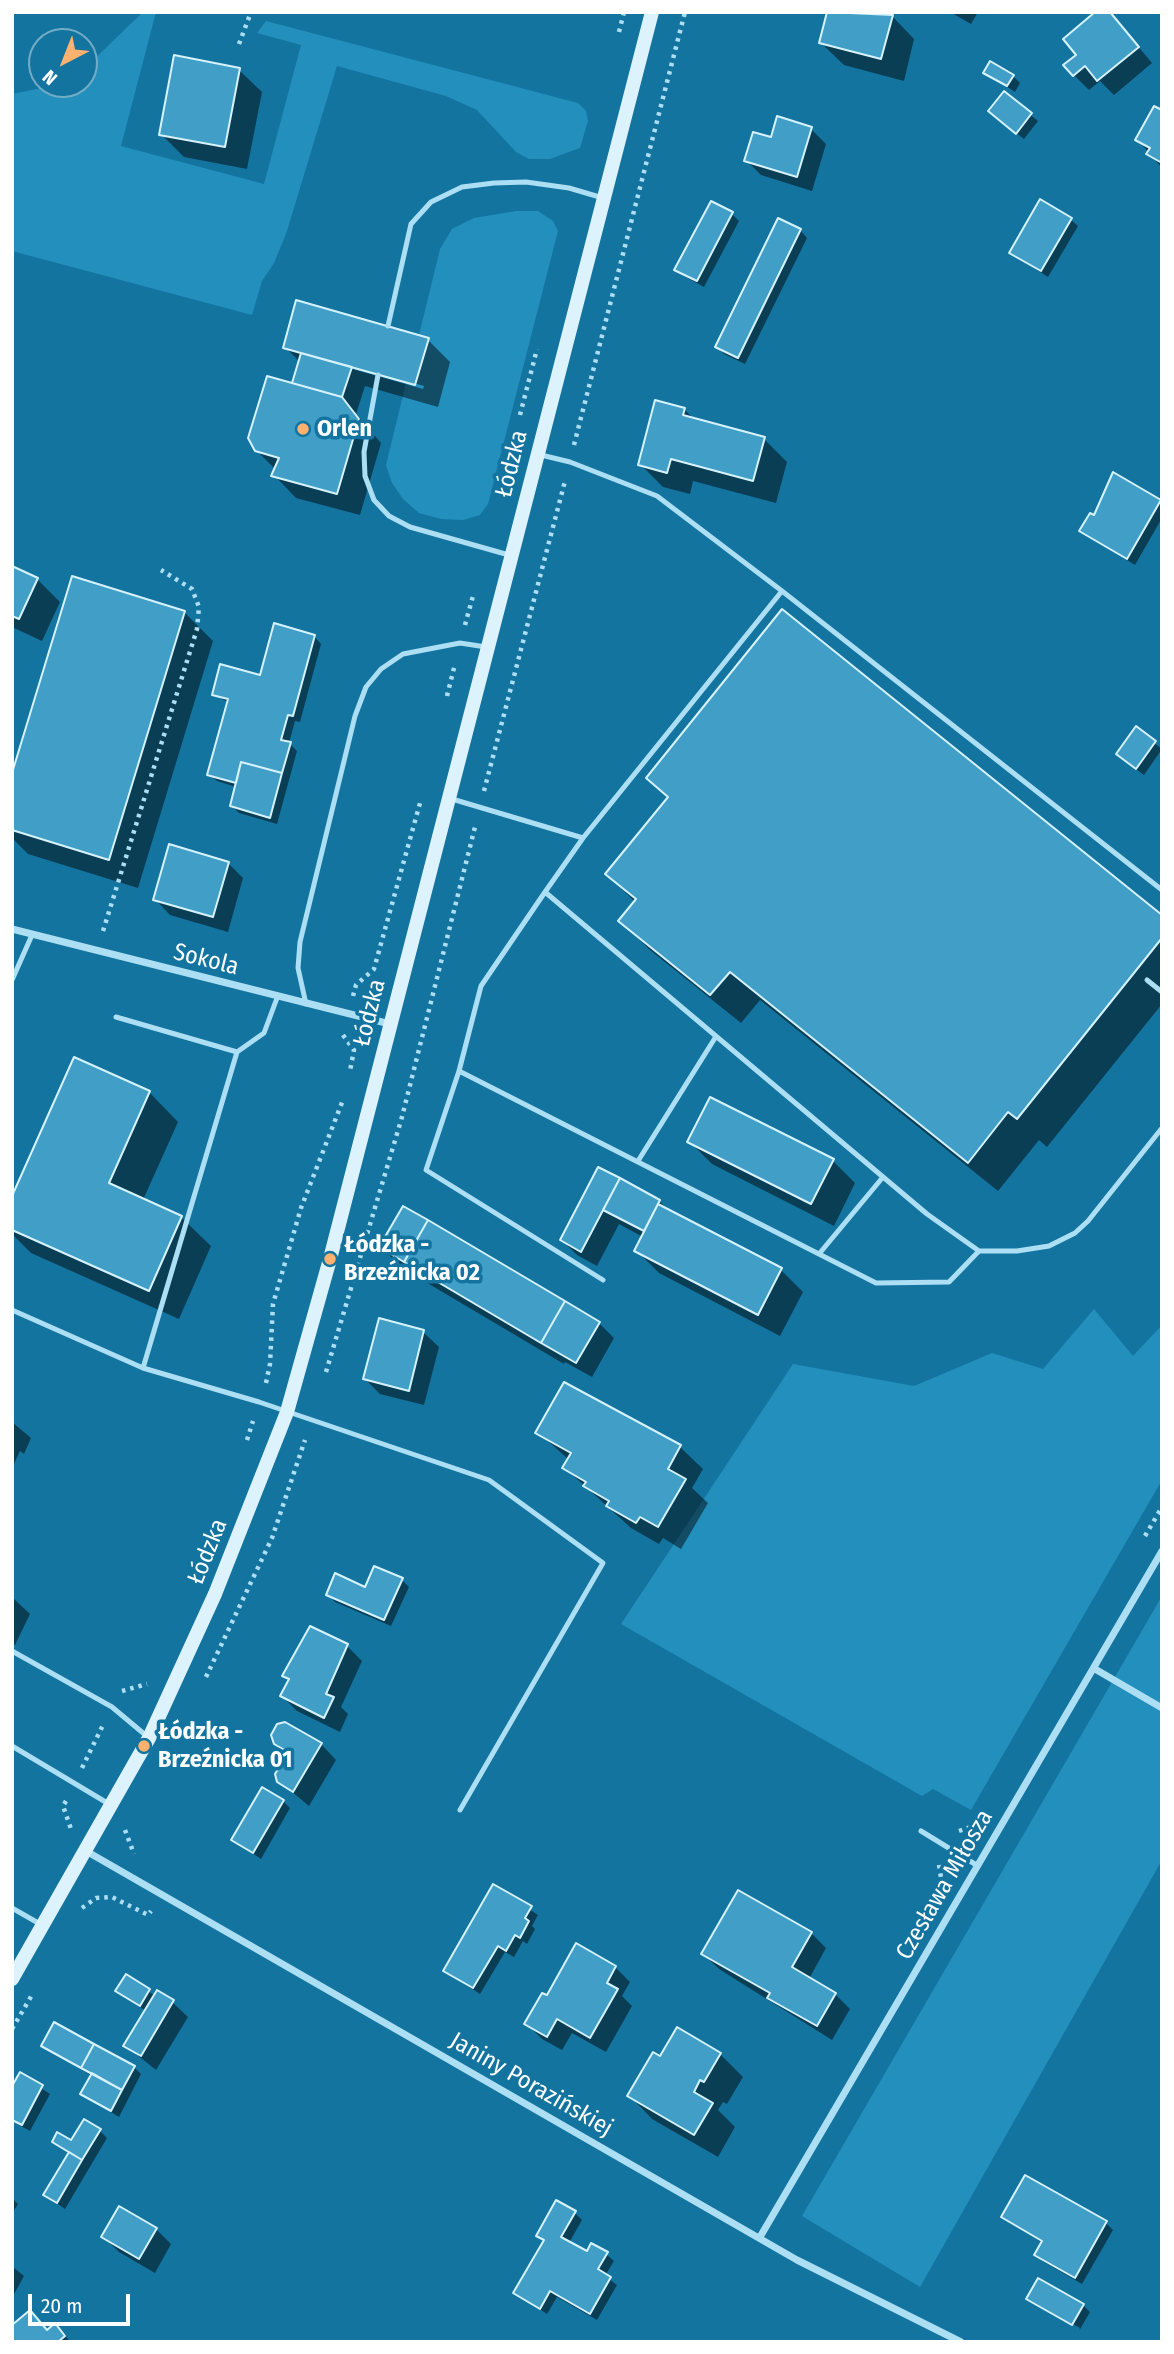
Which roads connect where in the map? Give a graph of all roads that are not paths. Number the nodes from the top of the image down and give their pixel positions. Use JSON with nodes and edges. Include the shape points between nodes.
{"nodes":[{"id":1,"x":652,"y":12,"type":"edge"},
{"id":2,"x":603,"y":198,"type":"junction"},
{"id":3,"x":388,"y":327,"type":"dead end"},
{"id":4,"x":378,"y":375,"type":"dead end"},
{"id":5,"x":538,"y":454,"type":"junction"},
{"id":6,"x":512,"y":555,"type":"junction"},
{"id":7,"x":782,"y":591,"type":"junction"},
{"id":8,"x":490,"y":647,"type":"junction"},
{"id":9,"x":450,"y":798,"type":"junction"},
{"id":10,"x":583,"y":838,"type":"junction"},
{"id":11,"x":1162,"y":890,"type":"edge"},
{"id":12,"x":545,"y":892,"type":"junction"},
{"id":13,"x":12,"y":929,"type":"edge"},
{"id":14,"x":32,"y":935,"type":"junction"},
{"id":15,"x":12,"y":980,"type":"edge"},
{"id":16,"x":1147,"y":980,"type":"dead end"},
{"id":17,"x":1162,"y":992,"type":"edge"},
{"id":18,"x":277,"y":998,"type":"junction"},
{"id":19,"x":306,"y":1004,"type":"junction"},
{"id":20,"x":116,"y":1017,"type":"dead end"},
{"id":21,"x":390,"y":1024,"type":"junction"},
{"id":22,"x":715,"y":1038,"type":"junction"},
{"id":23,"x":237,"y":1052,"type":"junction"},
{"id":24,"x":459,"y":1071,"type":"junction"},
{"id":25,"x":1162,"y":1128,"type":"edge"},
{"id":26,"x":638,"y":1161,"type":"junction"},
{"id":27,"x":883,"y":1177,"type":"junction"},
{"id":28,"x":979,"y":1251,"type":"junction"},
{"id":29,"x":819,"y":1254,"type":"junction"},
{"id":30,"x":603,"y":1280,"type":"dead end"},
{"id":31,"x":12,"y":1310,"type":"edge"},
{"id":32,"x":143,"y":1368,"type":"junction"},
{"id":33,"x":286,"y":1412,"type":"junction"},
{"id":34,"x":1162,"y":1551,"type":"edge"},
{"id":35,"x":12,"y":1651,"type":"edge"},
{"id":36,"x":1095,"y":1669,"type":"junction"},
{"id":37,"x":1162,"y":1708,"type":"edge"},
{"id":38,"x":149,"y":1738,"type":"junction"},
{"id":39,"x":12,"y":1746,"type":"edge"},
{"id":40,"x":112,"y":1806,"type":"junction"},
{"id":41,"x":460,"y":1810,"type":"dead end"},
{"id":42,"x":922,"y":1833,"type":"road end"},
{"id":43,"x":86,"y":1851,"type":"junction"},
{"id":44,"x":978,"y":1866,"type":"junction"},
{"id":45,"x":12,"y":1908,"type":"edge"},
{"id":46,"x":42,"y":1925,"type":"junction"},
{"id":47,"x":12,"y":1979,"type":"edge"},
{"id":48,"x":760,"y":2237,"type":"junction"},
{"id":49,"x":961,"y":2342,"type":"edge"}],
"edges":[{"from":1,"to":2,"type":"main road","name":"Łódzka"},
{"from":2,"to":3,"type":"lane","via":[[526,182],[462,187],[431,202],[411,224]]},
{"from":2,"to":5,"type":"main road","name":"Łódzka"},
{"from":4,"to":6,"type":"lane","via":[[364,452],[365,476],[374,500],[389,516],[410,527]]},
{"from":5,"to":6,"type":"main road","name":"Łódzka"},
{"from":5,"to":7,"type":"lane","via":[[657,496]]},
{"from":6,"to":8,"type":"main road","name":"Łódzka"},
{"from":7,"to":10,"type":"lane"},
{"from":7,"to":11,"type":"lane"},
{"from":8,"to":9,"type":"main road","name":"Łódzka"},
{"from":8,"to":19,"type":"lane","via":[[460,643],[403,654],[366,687],[300,942],[298,968]]},
{"from":9,"to":10,"type":"lane"},
{"from":9,"to":21,"type":"main road","name":"Łódzka"},
{"from":10,"to":12,"type":"lane"},
{"from":12,"to":22,"type":"lane"},
{"from":12,"to":24,"type":"lane","via":[[481,986]]},
{"from":13,"to":14,"type":"street","name":"Sokola"},
{"from":14,"to":15,"type":"lane"},
{"from":14,"to":18,"type":"street","name":"Sokola"},
{"from":16,"to":17,"type":"lane"},
{"from":18,"to":19,"type":"street","name":"Sokola"},
{"from":18,"to":23,"type":"lane","via":[[264,1033]]},
{"from":19,"to":21,"type":"street","name":"Sokola"},
{"from":20,"to":23,"type":"lane"},
{"from":21,"to":33,"type":"main road","name":"Łódzka"},
{"from":22,"to":26,"type":"lane"},
{"from":22,"to":27,"type":"lane"},
{"from":23,"to":32,"type":"lane"},
{"from":24,"to":26,"type":"lane"},
{"from":24,"to":30,"type":"lane","via":[[426,1170]]},
{"from":25,"to":28,"type":"lane","via":[[1075,1233],[1049,1246]]},
{"from":26,"to":29,"type":"lane"},
{"from":27,"to":28,"type":"lane"},
{"from":27,"to":29,"type":"lane"},
{"from":28,"to":29,"type":"lane","via":[[949,1282],[876,1283]]},
{"from":31,"to":32,"type":"lane"},
{"from":32,"to":33,"type":"lane"},
{"from":33,"to":38,"type":"main road","name":"Łódzka","via":[[215,1594]]},
{"from":33,"to":41,"type":"lane","via":[[489,1480],[603,1563]]},
{"from":34,"to":36,"type":"street","name":"Czesława Miłosza"},
{"from":35,"to":38,"type":"lane","via":[[112,1707]]},
{"from":36,"to":37,"type":"street"},
{"from":36,"to":44,"type":"street","name":"Czesława Miłosza"},
{"from":38,"to":40,"type":"main road","name":"Łódzka"},
{"from":39,"to":40,"type":"lane"},
{"from":40,"to":43,"type":"main road","name":"Łódzka"},
{"from":42,"to":44,"type":"lane"},
{"from":43,"to":46,"type":"main road","name":"Łódzka"},
{"from":43,"to":48,"type":"street","name":"Janiny Porazińskiej"},
{"from":44,"to":48,"type":"street","name":"Czesława Miłosza"},
{"from":45,"to":46,"type":"lane"},
{"from":46,"to":47,"type":"main road","name":"Łódzka"},
{"from":48,"to":49,"type":"street","name":"Janiny Porazińskiej"}]}
